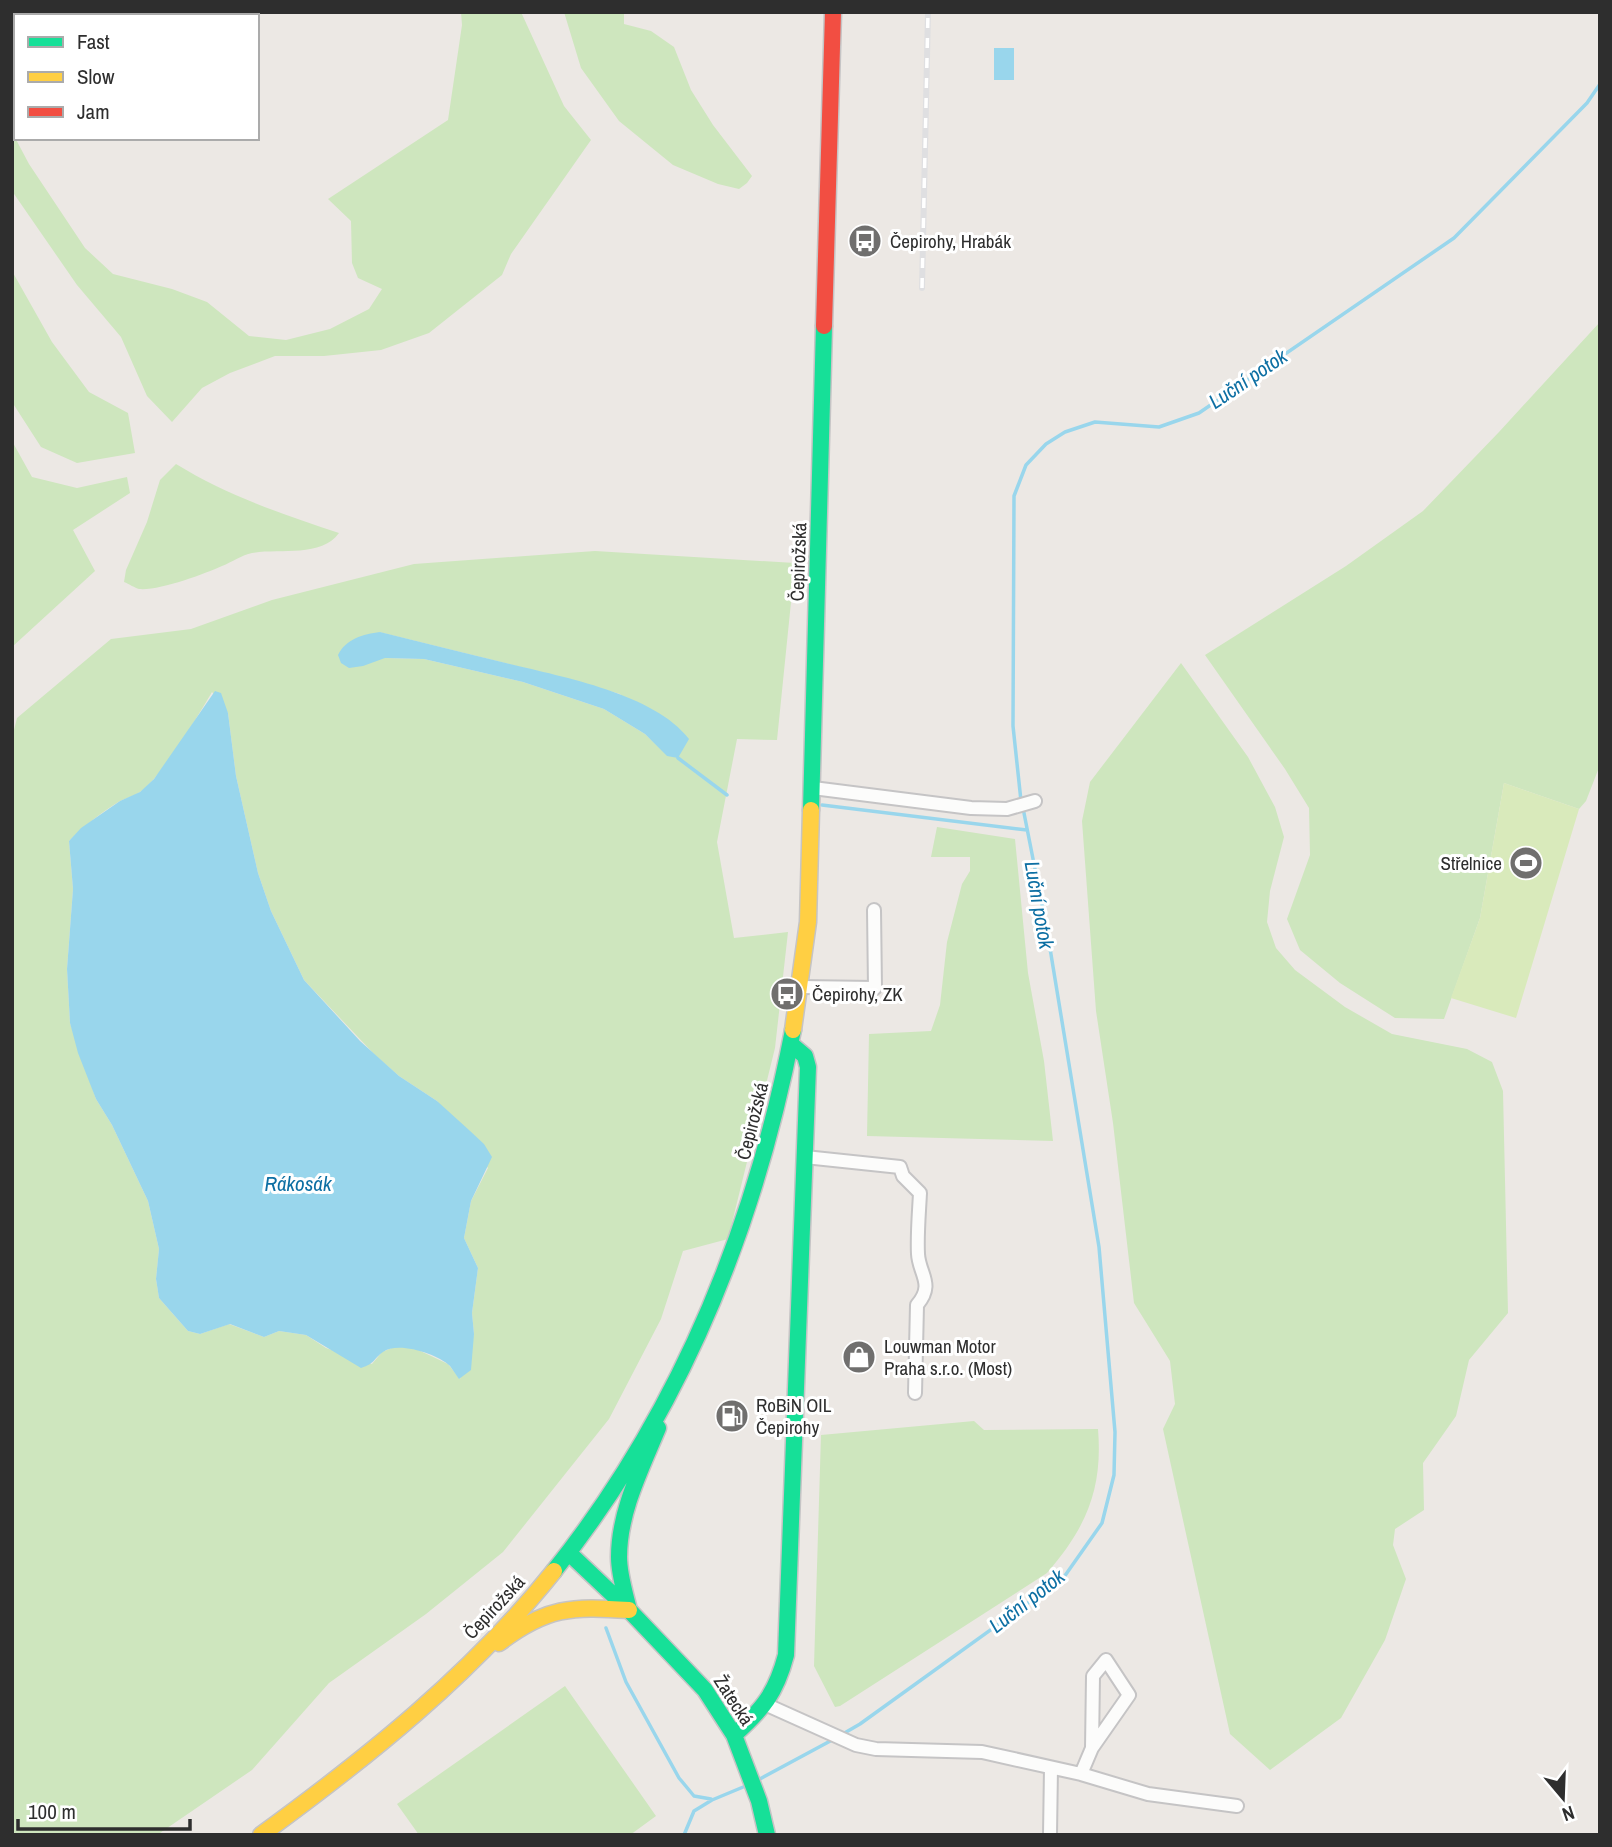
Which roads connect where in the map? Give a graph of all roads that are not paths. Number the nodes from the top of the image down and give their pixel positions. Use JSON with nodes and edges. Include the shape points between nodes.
{"nodes":[{"id":1,"x":833,"y":12,"type":"edge"},
{"id":2,"x":813,"y":788,"type":"junction"},
{"id":3,"x":1035,"y":802,"type":"dead end"},
{"id":4,"x":874,"y":909,"type":"dead end"},
{"id":5,"x":801,"y":987,"type":"junction"},
{"id":6,"x":792,"y":1045,"type":"junction"},
{"id":7,"x":805,"y":1157,"type":"junction"},
{"id":8,"x":678,"y":1379,"type":"junction"},
{"id":9,"x":915,"y":1393,"type":"dead end"},
{"id":10,"x":569,"y":1553,"type":"junction"},
{"id":11,"x":629,"y":1610,"type":"junction"},
{"id":12,"x":452,"y":1681,"type":"junction"},
{"id":13,"x":767,"y":1705,"type":"junction"},
{"id":14,"x":734,"y":1735,"type":"junction"},
{"id":15,"x":1092,"y":1748,"type":"junction"},
{"id":16,"x":1051,"y":1768,"type":"junction"},
{"id":17,"x":1081,"y":1774,"type":"junction"},
{"id":18,"x":1237,"y":1806,"type":"dead end"},
{"id":19,"x":261,"y":1835,"type":"edge"},
{"id":20,"x":767,"y":1835,"type":"edge"},
{"id":21,"x":1050,"y":1835,"type":"edge"}],
"edges":[{"from":1,"to":2,"type":"main road","name":"Čepirožská"},
{"from":2,"to":3,"type":"street","via":[[971,808],[1007,809]]},
{"from":2,"to":5,"type":"main road","name":"Čepirožská"},
{"from":4,"to":5,"type":"street","via":[[875,988]]},
{"from":5,"to":6,"type":"main road","name":"Čepirožská"},
{"from":6,"to":7,"type":"main road","via":[[805,1056],[808,1067]]},
{"from":6,"to":8,"type":"main road","name":"Čepirožská","via":[[749,1212],[718,1294]]},
{"from":7,"to":9,"type":"street","via":[[900,1167],[920,1194],[918,1258],[925,1274],[924,1297],[917,1305]]},
{"from":7,"to":13,"type":"main road","via":[[786,1655]]},
{"from":8,"to":10,"type":"main road","name":"Čepirožská","via":[[626,1470]]},
{"from":8,"to":11,"type":"main road","via":[[625,1516],[619,1558]]},
{"from":10,"to":11,"type":"main road","name":"Žatecká"},
{"from":10,"to":12,"type":"main road","name":"Čepirožská"},
{"from":11,"to":12,"type":"main road","via":[[587,1606],[545,1613],[513,1631]]},
{"from":11,"to":14,"type":"main road","name":"Žatecká","via":[[705,1690]]},
{"from":12,"to":19,"type":"main road","name":"Čepirožská","via":[[360,1763]]},
{"from":13,"to":14,"type":"main road"},
{"from":13,"to":16,"type":"street","via":[[856,1745],[982,1752]]},
{"from":14,"to":20,"type":"main road","name":"Žatecká"},
{"from":15,"to":15,"type":"street","via":[[1129,1695],[1106,1660],[1093,1676]]},
{"from":15,"to":17,"type":"street"},
{"from":16,"to":17,"type":"street"},
{"from":16,"to":21,"type":"street"},
{"from":17,"to":18,"type":"street","via":[[1148,1794]]}]}
